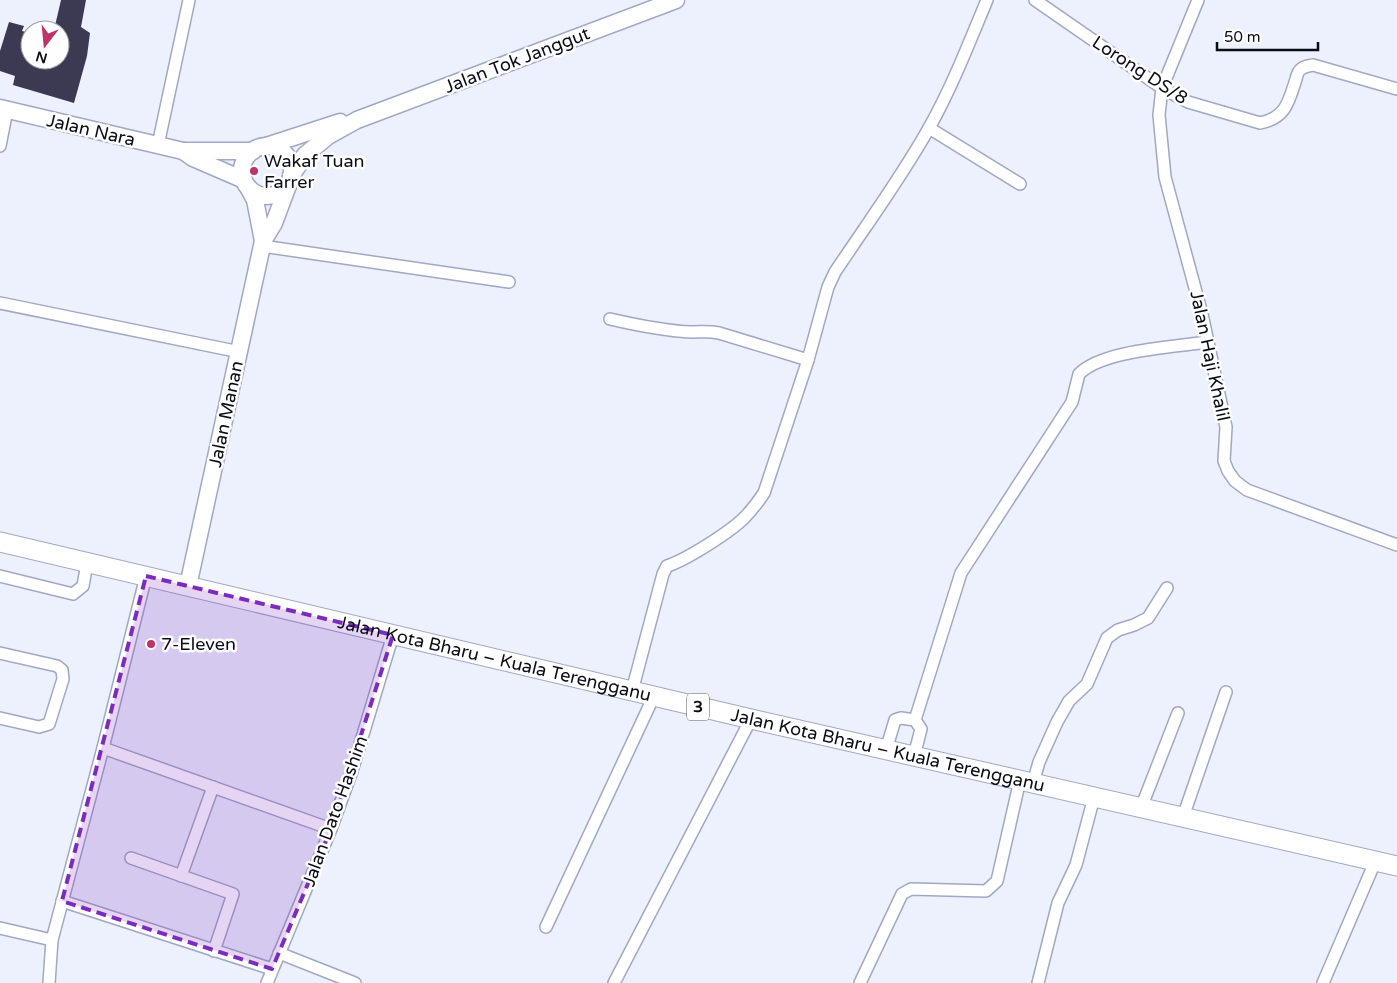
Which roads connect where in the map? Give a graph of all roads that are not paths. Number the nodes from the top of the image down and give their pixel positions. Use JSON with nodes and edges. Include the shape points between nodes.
{"nodes":[{"id":1,"x":188,"y":0,"type":"edge"},
{"id":2,"x":676,"y":0,"type":"edge"},
{"id":3,"x":987,"y":0,"type":"edge"},
{"id":4,"x":1035,"y":0,"type":"edge"},
{"id":5,"x":1198,"y":0,"type":"edge"},
{"id":6,"x":1162,"y":88,"type":"junction"},
{"id":7,"x":1397,"y":89,"type":"edge"},
{"id":8,"x":3,"y":109,"type":"edge"},
{"id":9,"x":357,"y":120,"type":"junction"},
{"id":10,"x":929,"y":128,"type":"junction"},
{"id":11,"x":0,"y":146,"type":"edge"},
{"id":12,"x":158,"y":146,"type":"junction"},
{"id":13,"x":257,"y":149,"type":"junction"},
{"id":14,"x":182,"y":152,"type":"junction"},
{"id":15,"x":290,"y":180,"type":"junction"},
{"id":16,"x":246,"y":184,"type":"junction"},
{"id":17,"x":1020,"y":184,"type":"dead end"},
{"id":18,"x":263,"y":244,"type":"junction"},
{"id":19,"x":509,"y":282,"type":"dead end"},
{"id":20,"x":0,"y":303,"type":"edge"},
{"id":21,"x":610,"y":319,"type":"dead end"},
{"id":22,"x":1207,"y":342,"type":"junction"},
{"id":23,"x":240,"y":352,"type":"junction"},
{"id":24,"x":808,"y":360,"type":"junction"},
{"id":25,"x":0,"y":542,"type":"edge"},
{"id":26,"x":1397,"y":545,"type":"edge"},
{"id":27,"x":87,"y":562,"type":"junction"},
{"id":28,"x":0,"y":576,"type":"edge"},
{"id":29,"x":146,"y":576,"type":"junction"},
{"id":30,"x":188,"y":586,"type":"junction"},
{"id":31,"x":1167,"y":588,"type":"dead end"},
{"id":32,"x":393,"y":635,"type":"junction"},
{"id":33,"x":0,"y":653,"type":"edge"},
{"id":34,"x":632,"y":691,"type":"junction"},
{"id":35,"x":1226,"y":692,"type":"dead end"},
{"id":36,"x":654,"y":696,"type":"junction"},
{"id":37,"x":1178,"y":713,"type":"dead end"},
{"id":38,"x":0,"y":718,"type":"edge"},
{"id":39,"x":750,"y":719,"type":"junction"},
{"id":40,"x":915,"y":720,"type":"junction"},
{"id":41,"x":103,"y":748,"type":"junction"},
{"id":42,"x":886,"y":750,"type":"junction"},
{"id":43,"x":914,"y":756,"type":"junction"},
{"id":44,"x":1026,"y":782,"type":"junction"},
{"id":45,"x":212,"y":787,"type":"junction"},
{"id":46,"x":1094,"y":797,"type":"junction"},
{"id":47,"x":1141,"y":808,"type":"junction"},
{"id":48,"x":1183,"y":817,"type":"junction"},
{"id":49,"x":331,"y":829,"type":"junction"},
{"id":50,"x":131,"y":858,"type":"dead end"},
{"id":51,"x":1375,"y":862,"type":"junction"},
{"id":52,"x":1397,"y":866,"type":"edge"},
{"id":53,"x":181,"y":876,"type":"junction"},
{"id":54,"x":62,"y":901,"type":"junction"},
{"id":55,"x":546,"y":927,"type":"dead end"},
{"id":56,"x":0,"y":928,"type":"edge"},
{"id":57,"x":52,"y":940,"type":"junction"},
{"id":58,"x":214,"y":951,"type":"junction"},
{"id":59,"x":279,"y":953,"type":"junction"},
{"id":60,"x":272,"y":969,"type":"junction"},
{"id":61,"x":49,"y":983,"type":"edge"},
{"id":62,"x":267,"y":983,"type":"edge"},
{"id":63,"x":355,"y":983,"type":"edge"},
{"id":64,"x":614,"y":983,"type":"edge"},
{"id":65,"x":860,"y":983,"type":"edge"},
{"id":66,"x":1038,"y":983,"type":"edge"},
{"id":67,"x":1323,"y":983,"type":"edge"}],
"edges":[{"from":1,"to":12,"type":"street"},
{"from":2,"to":9,"type":"main road","name":"Jalan Tok Janggut"},
{"from":3,"to":10,"type":"street","via":[[956,76]]},
{"from":4,"to":6,"type":"street","name":"Lorong DS/8"},
{"from":5,"to":6,"type":"street","name":"Jalan Haji Khalil"},
{"from":6,"to":7,"type":"street","name":"Lorong DS/8","via":[[1188,102],[1260,122],[1271,121],[1281,113],[1299,71],[1304,67],[1313,66]]},
{"from":6,"to":22,"type":"street","name":"Jalan Haji Khalil","via":[[1159,115],[1165,177]]},
{"from":8,"to":11,"type":"street"},
{"from":8,"to":12,"type":"main road","name":"Jalan Nara"},
{"from":9,"to":13,"type":"main road","name":"Jalan Tok Janggut","via":[[337,123]]},
{"from":9,"to":15,"type":"main road","name":"Jalan Tok Janggut","via":[[328,136],[305,155]]},
{"from":10,"to":17,"type":"street"},
{"from":10,"to":24,"type":"street","via":[[835,272]]},
{"from":12,"to":14,"type":"main road","name":"Jalan Nara"},
{"from":13,"to":14,"type":"main road","name":"Jalan Nara"},
{"from":13,"to":15,"type":"main road","via":[[270,147],[284,154],[289,160]]},
{"from":13,"to":16,"type":"main road","via":[[247,156],[243,164]]},
{"from":14,"to":16,"type":"main road","name":"Jalan Nara"},
{"from":15,"to":16,"type":"main road","via":[[284,190],[269,196],[254,192]]},
{"from":15,"to":18,"type":"main road","name":"Jalan Manan"},
{"from":16,"to":18,"type":"main road","name":"Jalan Manan","via":[[255,200]]},
{"from":18,"to":19,"type":"street"},
{"from":18,"to":23,"type":"main road","name":"Jalan Manan"},
{"from":20,"to":23,"type":"street"},
{"from":21,"to":24,"type":"street","via":[[662,329],[706,330]]},
{"from":22,"to":26,"type":"street","name":"Jalan Haji Khalil","via":[[1226,427],[1224,461],[1235,481],[1247,490]]},
{"from":22,"to":40,"type":"street","via":[[1117,355],[1098,361],[1079,374],[1072,402],[961,573]]},
{"from":23,"to":30,"type":"main road","name":"Jalan Manan"},
{"from":24,"to":34,"type":"street","via":[[764,493],[755,507],[713,540],[667,566]]},
{"from":25,"to":27,"type":"main road","name":"Jalan Kota Bharu – Kuala Terengganu","number":"3"},
{"from":27,"to":28,"type":"street","via":[[83,586],[73,594]]},
{"from":27,"to":29,"type":"main road","name":"Jalan Kota Bharu – Kuala Terengganu","number":"3"},
{"from":29,"to":30,"type":"main road","name":"Jalan Kota Bharu – Kuala Terengganu","number":"3"},
{"from":29,"to":41,"type":"street"},
{"from":30,"to":32,"type":"main road","name":"Jalan Kota Bharu – Kuala Terengganu","number":"3"},
{"from":31,"to":44,"type":"street","via":[[1148,618],[1118,630],[1108,638],[1087,684],[1069,701]]},
{"from":32,"to":34,"type":"main road","name":"Jalan Kota Bharu – Kuala Terengganu","number":"3"},
{"from":32,"to":49,"type":"street","name":"Jalan Dato Hashim"},
{"from":33,"to":38,"type":"street","via":[[57,666],[62,670],[63,679],[49,724],[38,727]]},
{"from":34,"to":36,"type":"main road","name":"Jalan Kota Bharu – Kuala Terengganu","number":"3"},
{"from":35,"to":48,"type":"street"},
{"from":36,"to":39,"type":"main road","name":"Jalan Kota Bharu – Kuala Terengganu","number":"3"},
{"from":36,"to":55,"type":"street"},
{"from":37,"to":47,"type":"street"},
{"from":39,"to":42,"type":"main road","name":"Jalan Kota Bharu – Kuala Terengganu","number":"3"},
{"from":39,"to":64,"type":"street"},
{"from":40,"to":42,"type":"street","via":[[896,720]]},
{"from":40,"to":43,"type":"street","via":[[921,729]]},
{"from":41,"to":45,"type":"street"},
{"from":41,"to":54,"type":"street"},
{"from":42,"to":43,"type":"main road","name":"Jalan Kota Bharu – Kuala Terengganu","number":"3"},
{"from":43,"to":44,"type":"main road","name":"Jalan Kota Bharu – Kuala Terengganu","number":"3"},
{"from":44,"to":46,"type":"main road","name":"Jalan Kota Bharu – Kuala Terengganu","number":"3"},
{"from":44,"to":65,"type":"street","via":[[997,881],[986,891],[910,889],[902,894]]},
{"from":45,"to":49,"type":"street"},
{"from":45,"to":53,"type":"street"},
{"from":46,"to":47,"type":"main road","name":"Jalan Kota Bharu – Kuala Terengganu","number":"3"},
{"from":46,"to":66,"type":"street","via":[[1076,865],[1058,903]]},
{"from":47,"to":48,"type":"main road","name":"Jalan Kota Bharu – Kuala Terengganu","number":"3"},
{"from":48,"to":51,"type":"main road","name":"Jalan Kota Bharu – Kuala Terengganu","number":"3"},
{"from":49,"to":59,"type":"street","name":"Jalan Dato Hashim"},
{"from":50,"to":53,"type":"street"},
{"from":51,"to":52,"type":"main road","name":"Jalan Kota Bharu – Kuala Terengganu","number":"3"},
{"from":51,"to":67,"type":"street"},
{"from":53,"to":58,"type":"street","via":[[233,894]]},
{"from":54,"to":57,"type":"street"},
{"from":54,"to":58,"type":"street"},
{"from":56,"to":57,"type":"street"},
{"from":57,"to":61,"type":"street"},
{"from":58,"to":60,"type":"street"},
{"from":59,"to":60,"type":"street","name":"Jalan Dato Hashim"},
{"from":59,"to":63,"type":"street"},
{"from":60,"to":62,"type":"street","name":"Jalan Dato Hashim"}]}
